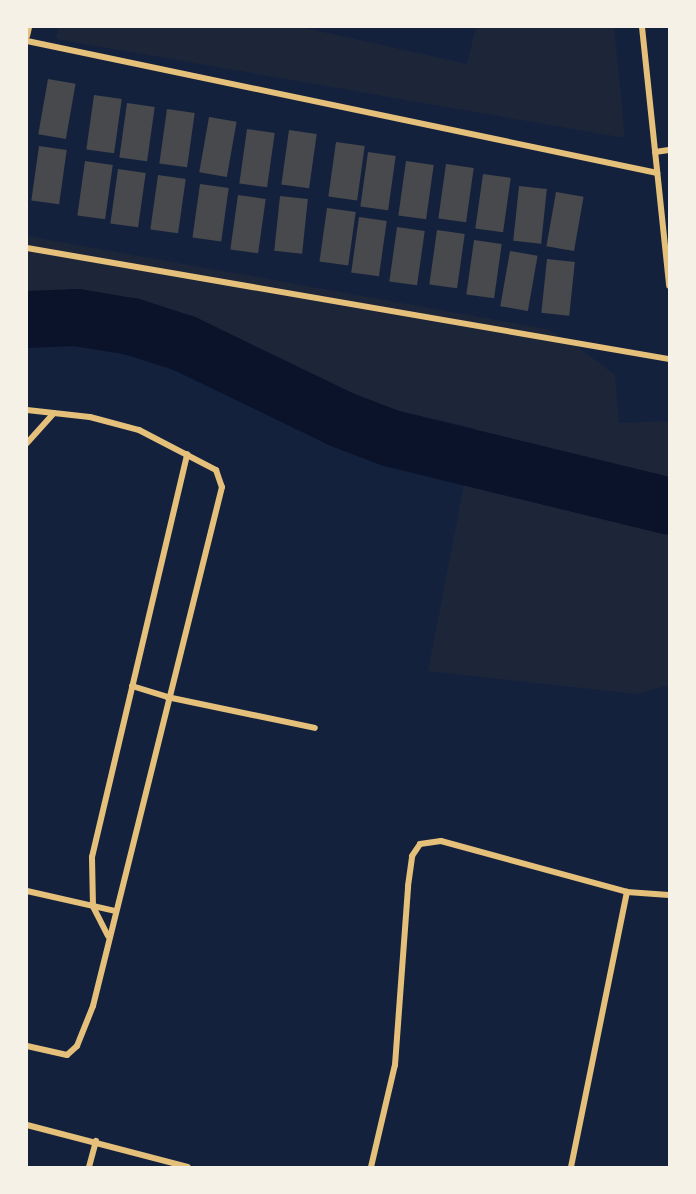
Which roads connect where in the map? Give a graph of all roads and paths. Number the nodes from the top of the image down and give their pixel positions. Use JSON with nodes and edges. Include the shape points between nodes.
{"nodes":[{"id":1,"x":29,"y":27,"type":"edge"},
{"id":2,"x":642,"y":27,"type":"edge"},
{"id":3,"x":27,"y":36,"type":"edge"},
{"id":4,"x":27,"y":41,"type":"edge"},
{"id":5,"x":669,"y":150,"type":"edge"},
{"id":6,"x":655,"y":152,"type":"junction"},
{"id":7,"x":657,"y":173,"type":"junction"},
{"id":8,"x":27,"y":248,"type":"edge"},
{"id":9,"x":669,"y":286,"type":"edge"},
{"id":10,"x":669,"y":359,"type":"edge"},
{"id":11,"x":27,"y":410,"type":"edge"},
{"id":12,"x":54,"y":413,"type":"junction"},
{"id":13,"x":27,"y":443,"type":"edge"},
{"id":14,"x":187,"y":454,"type":"junction"},
{"id":15,"x":132,"y":686,"type":"junction"},
{"id":16,"x":167,"y":697,"type":"junction"},
{"id":17,"x":315,"y":728,"type":"dead end"},
{"id":18,"x":27,"y":891,"type":"edge"},
{"id":19,"x":627,"y":892,"type":"junction"},
{"id":20,"x":669,"y":896,"type":"edge"},
{"id":21,"x":93,"y":906,"type":"junction"},
{"id":22,"x":115,"y":911,"type":"junction"},
{"id":23,"x":108,"y":936,"type":"junction"},
{"id":24,"x":27,"y":1046,"type":"edge"},
{"id":25,"x":27,"y":1125,"type":"edge"},
{"id":26,"x":96,"y":1141,"type":"junction"},
{"id":27,"x":89,"y":1167,"type":"edge"},
{"id":28,"x":188,"y":1167,"type":"edge"},
{"id":29,"x":370,"y":1167,"type":"edge"},
{"id":30,"x":571,"y":1167,"type":"edge"}],
"edges":[{"from":1,"to":3,"type":"street"},
{"from":2,"to":6,"type":"street"},
{"from":4,"to":7,"type":"street"},
{"from":5,"to":6,"type":"street"},
{"from":6,"to":7,"type":"street"},
{"from":7,"to":9,"type":"street"},
{"from":8,"to":10,"type":"street"},
{"from":11,"to":12,"type":"street"},
{"from":12,"to":13,"type":"street"},
{"from":12,"to":14,"type":"street","via":[[139,430]]},
{"from":14,"to":15,"type":"street"},
{"from":14,"to":16,"type":"street","via":[[216,470],[222,487]]},
{"from":15,"to":16,"type":"street"},
{"from":15,"to":21,"type":"street","via":[[92,857]]},
{"from":16,"to":17,"type":"street"},
{"from":16,"to":22,"type":"street"},
{"from":18,"to":21,"type":"street"},
{"from":19,"to":20,"type":"street"},
{"from":19,"to":29,"type":"street","via":[[441,842],[420,844],[412,856],[408,886],[394,1065]]},
{"from":19,"to":30,"type":"street"},
{"from":21,"to":22,"type":"street"},
{"from":21,"to":23,"type":"street"},
{"from":22,"to":23,"type":"street"},
{"from":23,"to":24,"type":"street","via":[[93,1006],[77,1046],[67,1055]]},
{"from":25,"to":26,"type":"street"},
{"from":26,"to":27,"type":"street"},
{"from":26,"to":28,"type":"street"}]}
